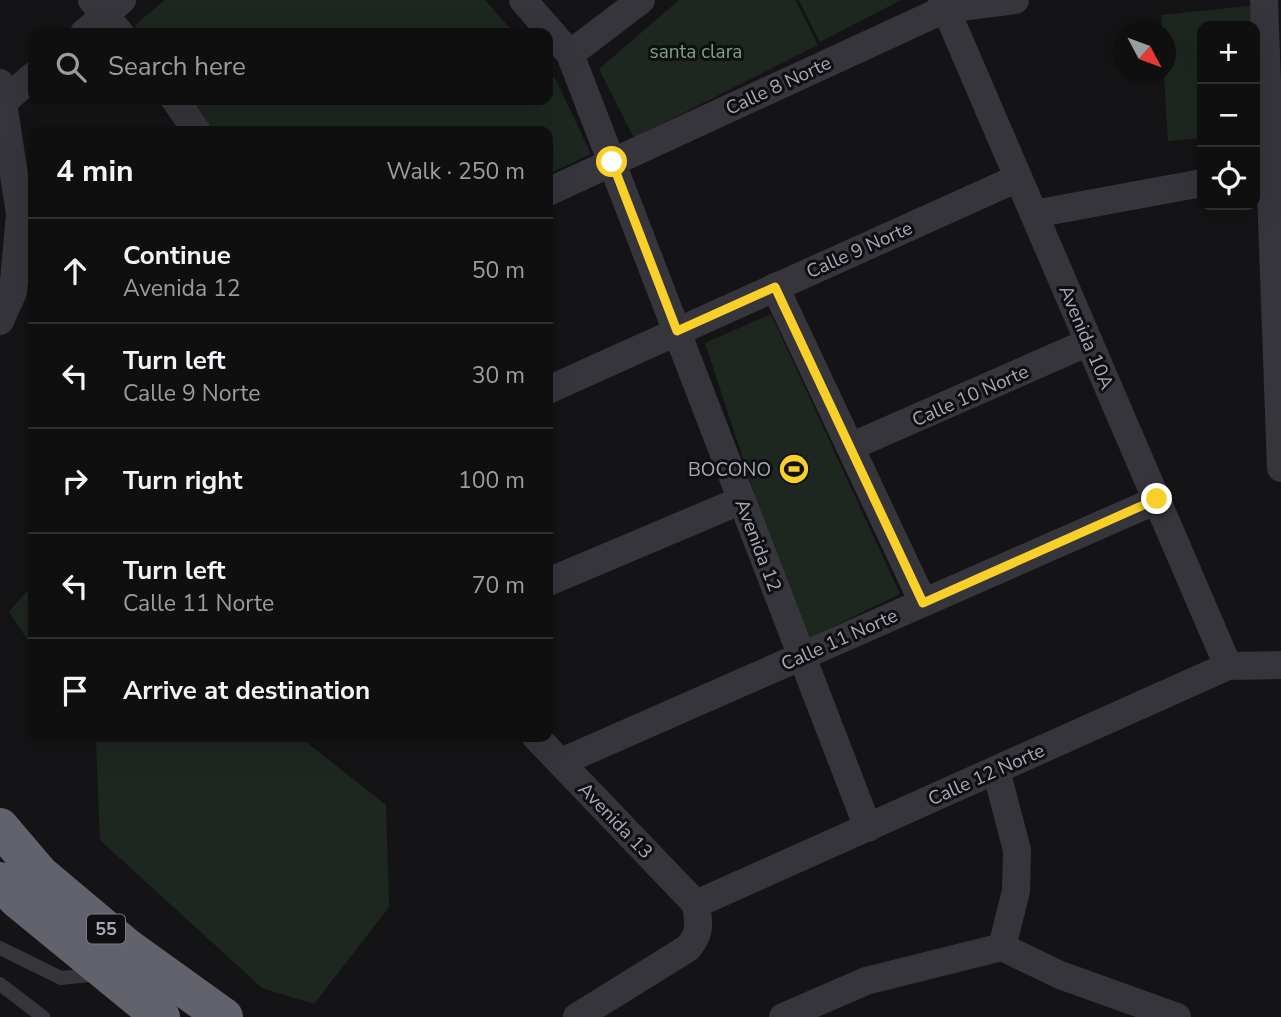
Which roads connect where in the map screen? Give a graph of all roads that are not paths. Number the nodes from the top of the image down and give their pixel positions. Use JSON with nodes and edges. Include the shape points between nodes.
{"nodes":[{"id":1,"x":523,"y":0,"type":"edge"},
{"id":2,"x":641,"y":0,"type":"edge"},
{"id":3,"x":1015,"y":0,"type":"edge"},
{"id":4,"x":1264,"y":0,"type":"edge"},
{"id":5,"x":943,"y":4,"type":"edge"},
{"id":6,"x":110,"y":12,"type":"edge"},
{"id":7,"x":90,"y":28,"type":"edge"},
{"id":8,"x":547,"y":28,"type":"edge"},
{"id":9,"x":553,"y":34,"type":"edge"},
{"id":10,"x":570,"y":54,"type":"junction"},
{"id":11,"x":28,"y":79,"type":"edge"},
{"id":12,"x":1,"y":96,"type":"edge"},
{"id":13,"x":612,"y":162,"type":"junction"},
{"id":14,"x":1263,"y":172,"type":"edge"},
{"id":15,"x":1018,"y":178,"type":"junction"},
{"id":16,"x":1197,"y":184,"type":"edge"},
{"id":17,"x":553,"y":190,"type":"edge"},
{"id":18,"x":1034,"y":215,"type":"junction"},
{"id":19,"x":775,"y":287,"type":"junction"},
{"id":20,"x":0,"y":321,"type":"edge"},
{"id":21,"x":677,"y":331,"type":"junction"},
{"id":22,"x":1089,"y":342,"type":"junction"},
{"id":23,"x":553,"y":388,"type":"edge"},
{"id":24,"x":850,"y":447,"type":"junction"},
{"id":25,"x":1281,"y":468,"type":"edge"},
{"id":26,"x":1157,"y":499,"type":"junction"},
{"id":27,"x":742,"y":500,"type":"junction"},
{"id":28,"x":553,"y":580,"type":"edge"},
{"id":29,"x":923,"y":603,"type":"junction"},
{"id":30,"x":802,"y":656,"type":"junction"},
{"id":31,"x":1281,"y":665,"type":"edge"},
{"id":32,"x":1228,"y":666,"type":"junction"},
{"id":33,"x":541,"y":742,"type":"edge"},
{"id":34,"x":561,"y":762,"type":"junction"},
{"id":35,"x":996,"y":769,"type":"junction"},
{"id":36,"x":0,"y":827,"type":"edge"},
{"id":37,"x":868,"y":828,"type":"junction"},
{"id":38,"x":0,"y":881,"type":"edge"},
{"id":39,"x":696,"y":904,"type":"junction"},
{"id":40,"x":1002,"y":947,"type":"junction"},
{"id":41,"x":0,"y":948,"type":"edge"},
{"id":42,"x":105,"y":973,"type":"junction"},
{"id":43,"x":0,"y":984,"type":"edge"},
{"id":44,"x":43,"y":1017,"type":"edge"},
{"id":45,"x":161,"y":1017,"type":"edge"},
{"id":46,"x":225,"y":1017,"type":"edge"},
{"id":47,"x":577,"y":1017,"type":"edge"},
{"id":48,"x":783,"y":1017,"type":"edge"},
{"id":49,"x":1177,"y":1017,"type":"edge"}],
"edges":[{"from":1,"to":8,"type":"street","name":"Avenida 12"},
{"from":2,"to":10,"type":"street"},
{"from":3,"to":5,"type":"street","name":"Calle 8 Norte"},
{"from":4,"to":14,"type":"street"},
{"from":5,"to":13,"type":"street","name":"Calle 8 Norte"},
{"from":5,"to":15,"type":"street","name":"Avenida 10A"},
{"from":6,"to":7,"type":"street"},
{"from":9,"to":10,"type":"street","name":"Avenida 12"},
{"from":10,"to":13,"type":"street","name":"Avenida 12"},
{"from":11,"to":12,"type":"street"},
{"from":12,"to":20,"type":"street","via":[[20,214],[13,292]]},
{"from":13,"to":17,"type":"street","name":"Calle 8 Norte"},
{"from":13,"to":21,"type":"street","name":"Avenida 12"},
{"from":14,"to":25,"type":"street"},
{"from":15,"to":18,"type":"street","name":"Avenida 10A"},
{"from":15,"to":19,"type":"street","name":"Calle 9 Norte"},
{"from":16,"to":18,"type":"street"},
{"from":18,"to":22,"type":"street","name":"Avenida 10A"},
{"from":19,"to":21,"type":"street","name":"Calle 9 Norte"},
{"from":19,"to":24,"type":"street"},
{"from":21,"to":23,"type":"street","name":"Calle 9 Norte"},
{"from":21,"to":27,"type":"street","name":"Avenida 12"},
{"from":22,"to":24,"type":"street","name":"Calle 10 Norte"},
{"from":22,"to":26,"type":"street","name":"Avenida 10A"},
{"from":24,"to":29,"type":"street"},
{"from":26,"to":29,"type":"street","name":"Calle 11 Norte"},
{"from":26,"to":32,"type":"street","name":"Avenida 10A"},
{"from":27,"to":28,"type":"street"},
{"from":27,"to":30,"type":"street","name":"Avenida 12"},
{"from":29,"to":30,"type":"street","name":"Calle 11 Norte"},
{"from":30,"to":34,"type":"street","name":"Calle 11 Norte"},
{"from":30,"to":37,"type":"street","name":"Avenida 12"},
{"from":31,"to":32,"type":"street","name":"Calle 12 Norte"},
{"from":32,"to":35,"type":"street","name":"Calle 12 Norte"},
{"from":33,"to":34,"type":"street","name":"Avenida 13"},
{"from":34,"to":39,"type":"street","name":"Avenida 13"},
{"from":35,"to":37,"type":"street","name":"Calle 12 Norte"},
{"from":35,"to":40,"type":"street","via":[[1017,850],[1016,891]]},
{"from":36,"to":46,"type":"highway","number":"55","via":[[40,874],[128,948]]},
{"from":37,"to":39,"type":"street","name":"Calle 12 Norte"},
{"from":38,"to":42,"type":"highway","number":"55"},
{"from":39,"to":47,"type":"street","via":[[697,938],[688,948]]},
{"from":40,"to":48,"type":"street","via":[[866,981]]},
{"from":40,"to":49,"type":"street","via":[[1060,975]]},
{"from":41,"to":42,"type":"lane","via":[[61,978]]},
{"from":42,"to":45,"type":"highway","number":"55"},
{"from":43,"to":44,"type":"lane"}]}
